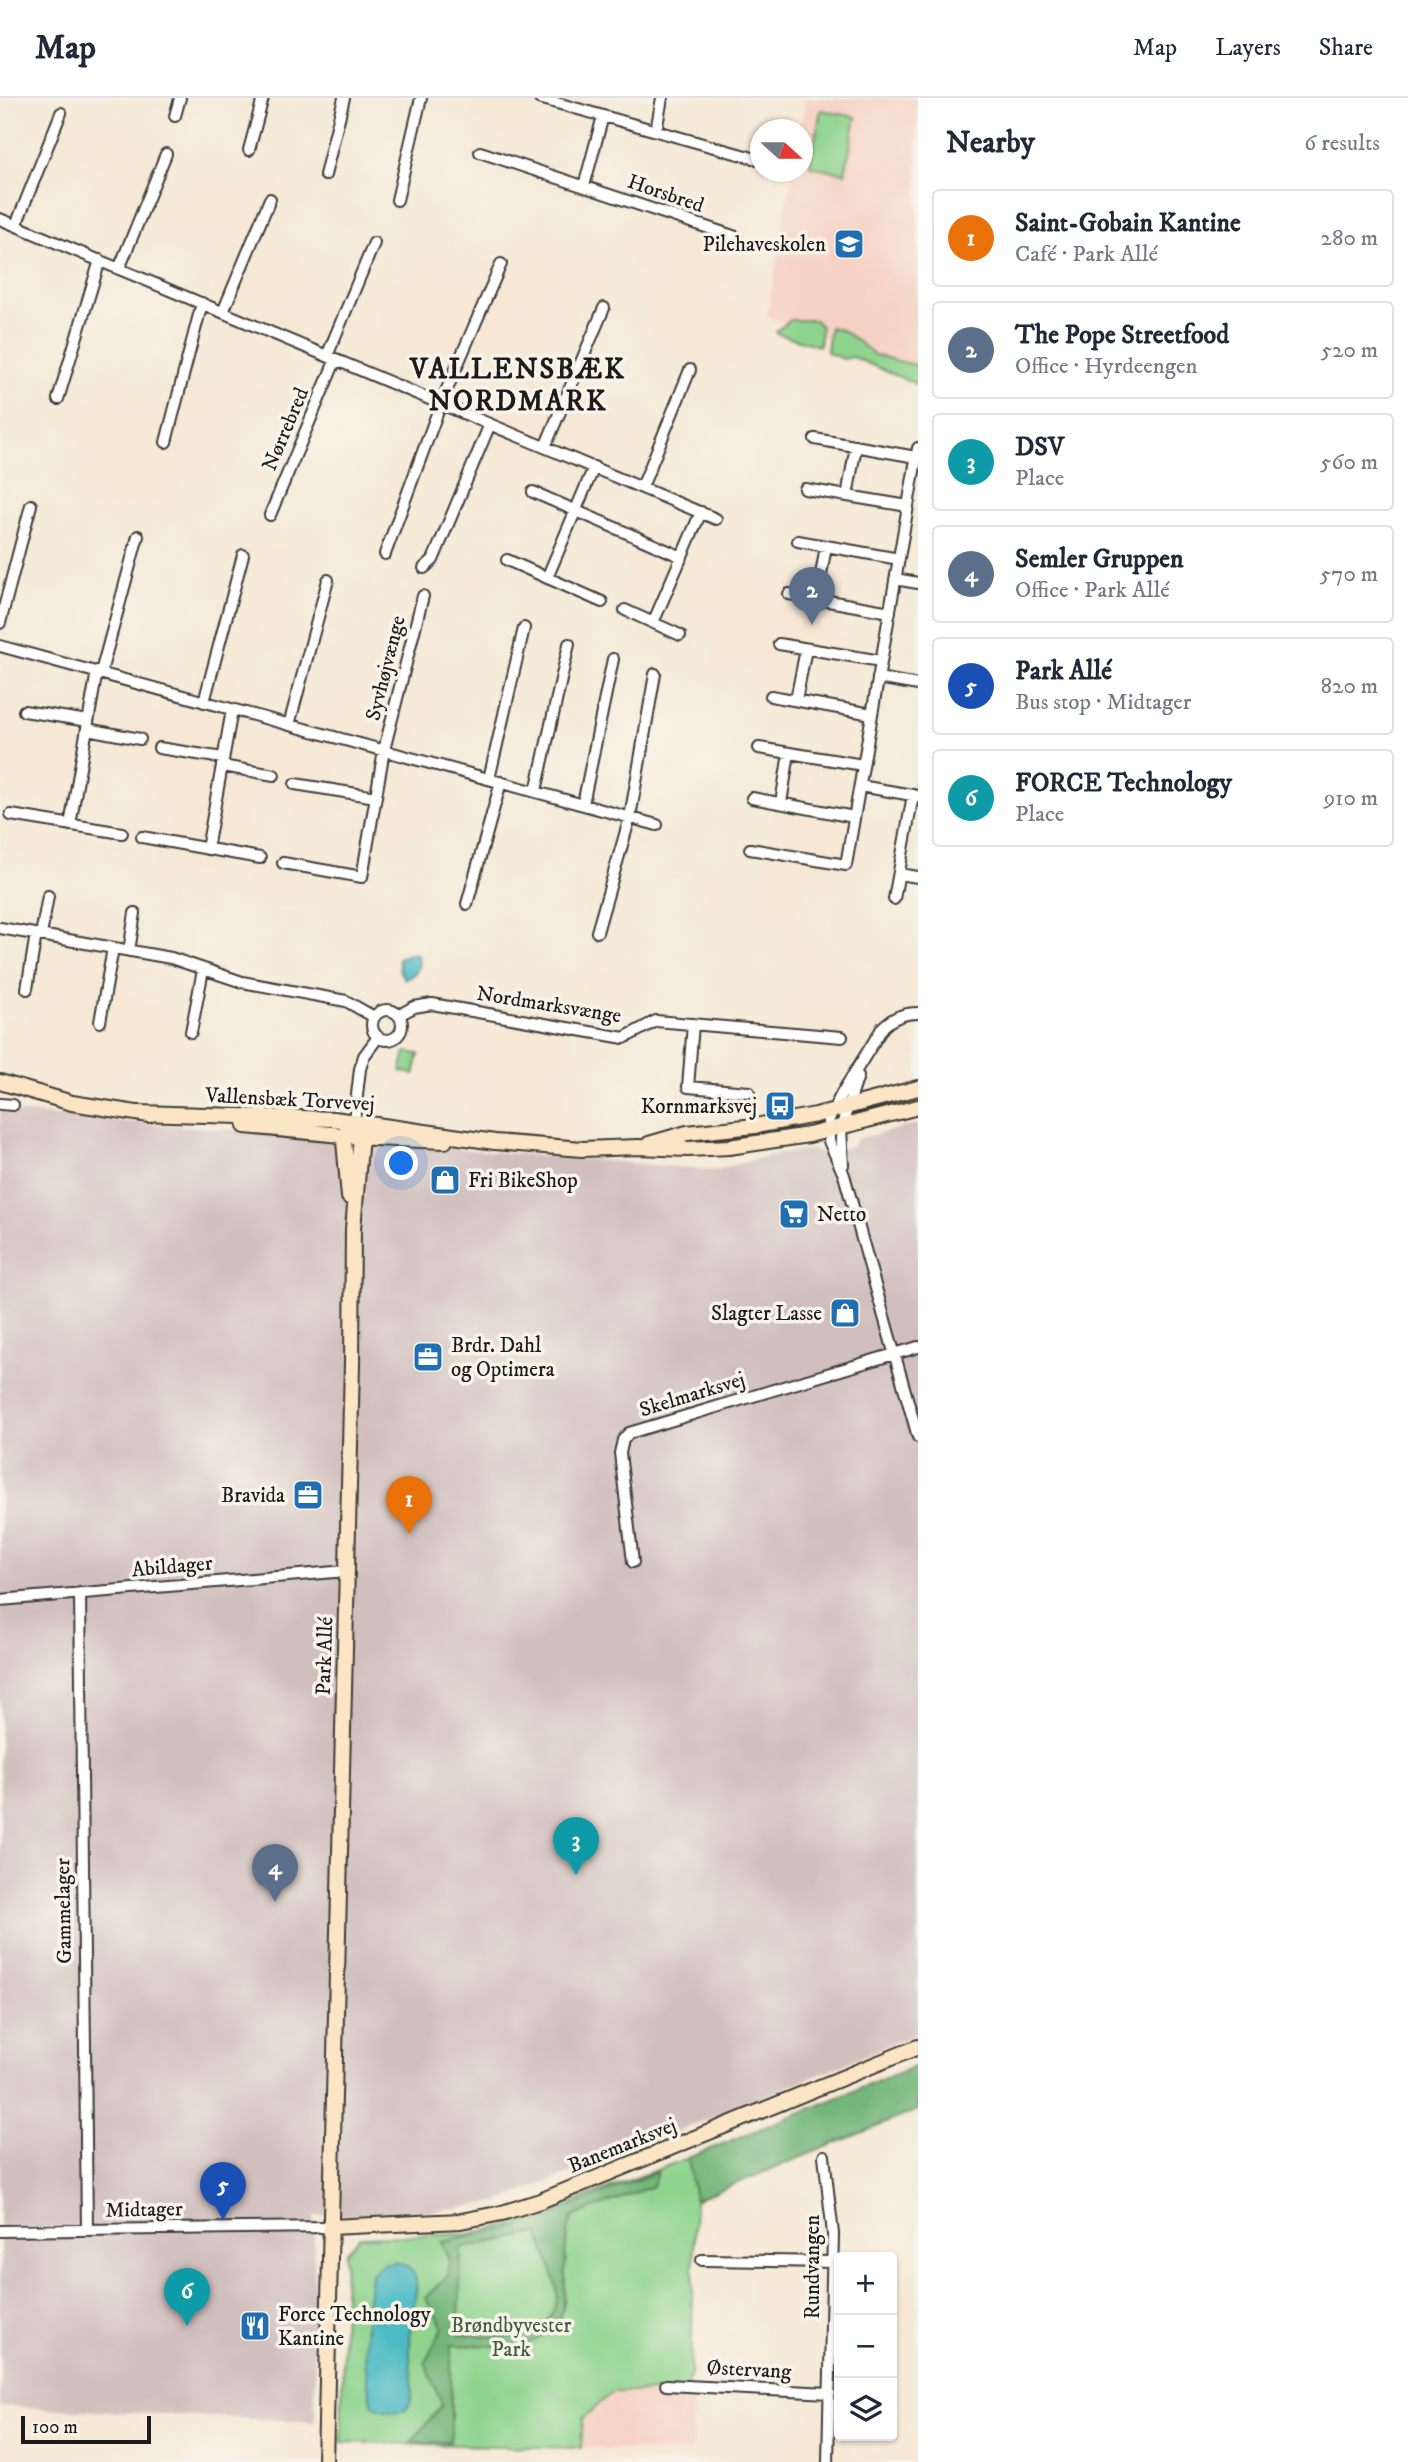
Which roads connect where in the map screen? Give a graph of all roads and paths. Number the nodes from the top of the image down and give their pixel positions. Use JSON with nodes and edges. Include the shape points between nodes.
{"nodes":[{"id":1,"x":180,"y":98,"type":"edge"},
{"id":2,"x":263,"y":98,"type":"edge"},
{"id":3,"x":344,"y":98,"type":"edge"},
{"id":4,"x":421,"y":98,"type":"edge"},
{"id":5,"x":539,"y":98,"type":"edge"},
{"id":6,"x":662,"y":98,"type":"edge"},
{"id":7,"x":61,"y":113,"type":"dead end"},
{"id":8,"x":175,"y":116,"type":"dead end"},
{"id":9,"x":603,"y":116,"type":"junction"},
{"id":10,"x":656,"y":131,"type":"junction"},
{"id":11,"x":249,"y":150,"type":"dead end"},
{"id":12,"x":481,"y":152,"type":"dead end"},
{"id":13,"x":166,"y":154,"type":"dead end"},
{"id":14,"x":750,"y":157,"type":"edge"},
{"id":15,"x":325,"y":175,"type":"dead end"},
{"id":16,"x":584,"y":186,"type":"junction"},
{"id":17,"x":270,"y":199,"type":"dead end"},
{"id":18,"x":397,"y":200,"type":"dead end"},
{"id":19,"x":0,"y":219,"type":"edge"},
{"id":20,"x":16,"y":225,"type":"junction"},
{"id":21,"x":736,"y":237,"type":"dead end"},
{"id":22,"x":373,"y":243,"type":"dead end"},
{"id":23,"x":100,"y":260,"type":"junction"},
{"id":24,"x":501,"y":264,"type":"dead end"},
{"id":25,"x":119,"y":269,"type":"junction"},
{"id":26,"x":202,"y":303,"type":"junction"},
{"id":27,"x":604,"y":308,"type":"dead end"},
{"id":28,"x":223,"y":312,"type":"junction"},
{"id":29,"x":331,"y":357,"type":"junction"},
{"id":30,"x":690,"y":370,"type":"dead end"},
{"id":31,"x":58,"y":399,"type":"dead end"},
{"id":32,"x":441,"y":403,"type":"junction"},
{"id":33,"x":490,"y":424,"type":"junction"},
{"id":34,"x":815,"y":439,"type":"dead end"},
{"id":35,"x":166,"y":442,"type":"dead end"},
{"id":36,"x":856,"y":446,"type":"junction"},
{"id":37,"x":545,"y":447,"type":"junction"},
{"id":38,"x":917,"y":453,"type":"edge"},
{"id":39,"x":594,"y":467,"type":"junction"},
{"id":40,"x":642,"y":488,"type":"junction"},
{"id":41,"x":804,"y":489,"type":"dead end"},
{"id":42,"x":533,"y":492,"type":"dead end"},
{"id":43,"x":847,"y":496,"type":"junction"},
{"id":44,"x":31,"y":505,"type":"dead end"},
{"id":45,"x":908,"y":506,"type":"junction"},
{"id":46,"x":575,"y":510,"type":"junction"},
{"id":47,"x":701,"y":512,"type":"junction"},
{"id":48,"x":270,"y":515,"type":"dead end"},
{"id":49,"x":716,"y":519,"type":"dead end"},
{"id":50,"x":138,"y":536,"type":"dead end"},
{"id":51,"x":798,"y":541,"type":"dead end"},
{"id":52,"x":826,"y":547,"type":"junction"},
{"id":53,"x":385,"y":554,"type":"dead end"},
{"id":54,"x":243,"y":555,"type":"dead end"},
{"id":55,"x":682,"y":557,"type":"junction"},
{"id":56,"x":899,"y":559,"type":"junction"},
{"id":57,"x":507,"y":560,"type":"dead end"},
{"id":58,"x":424,"y":568,"type":"dead end"},
{"id":59,"x":547,"y":578,"type":"junction"},
{"id":60,"x":895,"y":579,"type":"junction"},
{"id":61,"x":328,"y":580,"type":"dead end"},
{"id":62,"x":918,"y":583,"type":"edge"},
{"id":63,"x":789,"y":593,"type":"dead end"},
{"id":64,"x":423,"y":596,"type":"dead end"},
{"id":65,"x":817,"y":598,"type":"junction"},
{"id":66,"x":603,"y":602,"type":"dead end"},
{"id":67,"x":625,"y":610,"type":"dead end"},
{"id":68,"x":890,"y":612,"type":"junction"},
{"id":69,"x":0,"y":623,"type":"edge"},
{"id":70,"x":653,"y":623,"type":"junction"},
{"id":71,"x":524,"y":628,"type":"dead end"},
{"id":72,"x":680,"y":635,"type":"dead end"},
{"id":73,"x":569,"y":644,"type":"dead end"},
{"id":74,"x":779,"y":644,"type":"dead end"},
{"id":75,"x":0,"y":646,"type":"edge"},
{"id":76,"x":806,"y":649,"type":"junction"},
{"id":77,"x":613,"y":659,"type":"dead end"},
{"id":78,"x":881,"y":661,"type":"junction"},
{"id":79,"x":99,"y":672,"type":"junction"},
{"id":80,"x":655,"y":674,"type":"dead end"},
{"id":81,"x":878,"y":678,"type":"junction"},
{"id":82,"x":918,"y":685,"type":"edge"},
{"id":83,"x":771,"y":696,"type":"dead end"},
{"id":84,"x":796,"y":700,"type":"junction"},
{"id":85,"x":204,"y":702,"type":"junction"},
{"id":86,"x":232,"y":710,"type":"junction"},
{"id":87,"x":24,"y":711,"type":"dead end"},
{"id":88,"x":872,"y":714,"type":"junction"},
{"id":89,"x":88,"y":725,"type":"junction"},
{"id":90,"x":289,"y":725,"type":"junction"},
{"id":91,"x":140,"y":739,"type":"dead end"},
{"id":92,"x":159,"y":748,"type":"dead end"},
{"id":93,"x":759,"y":748,"type":"dead end"},
{"id":94,"x":384,"y":750,"type":"junction"},
{"id":95,"x":789,"y":753,"type":"junction"},
{"id":96,"x":223,"y":762,"type":"junction"},
{"id":97,"x":863,"y":765,"type":"junction"},
{"id":98,"x":274,"y":775,"type":"dead end"},
{"id":99,"x":489,"y":779,"type":"junction"},
{"id":100,"x":501,"y":782,"type":"junction"},
{"id":101,"x":295,"y":784,"type":"dead end"},
{"id":102,"x":860,"y":786,"type":"junction"},
{"id":103,"x":536,"y":792,"type":"junction"},
{"id":104,"x":916,"y":796,"type":"edge"},
{"id":105,"x":376,"y":797,"type":"junction"},
{"id":106,"x":752,"y":798,"type":"dead end"},
{"id":107,"x":781,"y":803,"type":"junction"},
{"id":108,"x":583,"y":804,"type":"junction"},
{"id":109,"x":11,"y":815,"type":"dead end"},
{"id":110,"x":630,"y":817,"type":"junction"},
{"id":111,"x":854,"y":817,"type":"junction"},
{"id":112,"x":70,"y":825,"type":"junction"},
{"id":113,"x":657,"y":825,"type":"dead end"},
{"id":114,"x":122,"y":833,"type":"dead end"},
{"id":115,"x":142,"y":837,"type":"dead end"},
{"id":116,"x":207,"y":849,"type":"junction"},
{"id":117,"x":750,"y":849,"type":"dead end"},
{"id":118,"x":260,"y":858,"type":"dead end"},
{"id":119,"x":283,"y":863,"type":"dead end"},
{"id":120,"x":899,"y":874,"type":"junction"},
{"id":121,"x":918,"y":877,"type":"edge"},
{"id":122,"x":48,"y":896,"type":"dead end"},
{"id":123,"x":894,"y":899,"type":"dead end"},
{"id":124,"x":467,"y":904,"type":"dead end"},
{"id":125,"x":135,"y":913,"type":"dead end"},
{"id":126,"x":0,"y":928,"type":"edge"},
{"id":127,"x":597,"y":932,"type":"dead end"},
{"id":128,"x":38,"y":935,"type":"junction"},
{"id":129,"x":113,"y":948,"type":"junction"},
{"id":130,"x":129,"y":951,"type":"junction"},
{"id":131,"x":203,"y":970,"type":"junction"},
{"id":132,"x":27,"y":989,"type":"dead end"},
{"id":133,"x":918,"y":1013,"type":"edge"},
{"id":134,"x":399,"y":1015,"type":"junction"},
{"id":135,"x":374,"y":1017,"type":"junction"},
{"id":136,"x":100,"y":1022,"type":"dead end"},
{"id":137,"x":693,"y":1024,"type":"junction"},
{"id":138,"x":191,"y":1032,"type":"dead end"},
{"id":139,"x":378,"y":1037,"type":"junction"},
{"id":140,"x":842,"y":1037,"type":"dead end"},
{"id":141,"x":0,"y":1082,"type":"edge"},
{"id":142,"x":918,"y":1088,"type":"edge"},
{"id":143,"x":749,"y":1092,"type":"dead end"},
{"id":144,"x":0,"y":1104,"type":"edge"},
{"id":145,"x":13,"y":1105,"type":"dead end"},
{"id":146,"x":918,"y":1107,"type":"edge"},
{"id":147,"x":839,"y":1110,"type":"junction"},
{"id":148,"x":139,"y":1114,"type":"junction"},
{"id":149,"x":354,"y":1121,"type":"junction"},
{"id":150,"x":834,"y":1129,"type":"junction"},
{"id":151,"x":344,"y":1134,"type":"junction"},
{"id":152,"x":361,"y":1136,"type":"junction"},
{"id":153,"x":480,"y":1141,"type":"junction"},
{"id":154,"x":638,"y":1147,"type":"junction"},
{"id":155,"x":353,"y":1230,"type":"junction"},
{"id":156,"x":918,"y":1347,"type":"edge"},
{"id":157,"x":893,"y":1354,"type":"junction"},
{"id":158,"x":918,"y":1437,"type":"edge"},
{"id":159,"x":633,"y":1562,"type":"dead end"},
{"id":160,"x":347,"y":1571,"type":"junction"},
{"id":161,"x":80,"y":1593,"type":"junction"},
{"id":162,"x":0,"y":1600,"type":"edge"},
{"id":163,"x":918,"y":2048,"type":"edge"},
{"id":164,"x":824,"y":2156,"type":"dead end"},
{"id":165,"x":330,"y":2227,"type":"junction"},
{"id":166,"x":87,"y":2229,"type":"junction"},
{"id":167,"x":0,"y":2231,"type":"edge"},
{"id":168,"x":702,"y":2260,"type":"dead end"},
{"id":169,"x":833,"y":2262,"type":"junction"},
{"id":170,"x":666,"y":2385,"type":"dead end"},
{"id":171,"x":830,"y":2393,"type":"junction"},
{"id":172,"x":325,"y":2462,"type":"edge"},
{"id":173,"x":828,"y":2462,"type":"edge"}],
"edges":[{"from":1,"to":8,"type":"street"},
{"from":2,"to":11,"type":"street"},
{"from":3,"to":15,"type":"street"},
{"from":4,"to":18,"type":"street"},
{"from":5,"to":9,"type":"street"},
{"from":6,"to":10,"type":"street"},
{"from":7,"to":20,"type":"street"},
{"from":9,"to":10,"type":"street"},
{"from":9,"to":16,"type":"street"},
{"from":10,"to":14,"type":"street"},
{"from":12,"to":16,"type":"street","name":"Horsbred"},
{"from":13,"to":25,"type":"street"},
{"from":16,"to":21,"type":"street","name":"Horsbred"},
{"from":17,"to":28,"type":"street"},
{"from":19,"to":20,"type":"street"},
{"from":20,"to":23,"type":"street"},
{"from":22,"to":29,"type":"street","name":"Nørrebred"},
{"from":23,"to":25,"type":"street"},
{"from":23,"to":31,"type":"street"},
{"from":24,"to":32,"type":"street"},
{"from":25,"to":26,"type":"street"},
{"from":26,"to":28,"type":"street"},
{"from":26,"to":35,"type":"street"},
{"from":27,"to":37,"type":"street"},
{"from":28,"to":29,"type":"street"},
{"from":29,"to":32,"type":"street"},
{"from":29,"to":48,"type":"street","name":"Nørrebred"},
{"from":30,"to":40,"type":"street"},
{"from":32,"to":33,"type":"street"},
{"from":32,"to":53,"type":"street"},
{"from":33,"to":37,"type":"street"},
{"from":33,"to":58,"type":"street","via":[[433,560]]},
{"from":34,"to":36,"type":"street"},
{"from":36,"to":38,"type":"street"},
{"from":36,"to":43,"type":"street"},
{"from":37,"to":39,"type":"street"},
{"from":38,"to":45,"type":"street"},
{"from":39,"to":40,"type":"street"},
{"from":39,"to":46,"type":"street"},
{"from":40,"to":47,"type":"street"},
{"from":41,"to":43,"type":"street"},
{"from":42,"to":46,"type":"street"},
{"from":43,"to":45,"type":"street"},
{"from":44,"to":69,"type":"street"},
{"from":45,"to":56,"type":"street"},
{"from":46,"to":55,"type":"street"},
{"from":46,"to":59,"type":"street"},
{"from":47,"to":49,"type":"street"},
{"from":47,"to":55,"type":"street"},
{"from":50,"to":79,"type":"street"},
{"from":51,"to":52,"type":"street"},
{"from":52,"to":56,"type":"street"},
{"from":52,"to":65,"type":"street"},
{"from":54,"to":85,"type":"street"},
{"from":55,"to":70,"type":"street"},
{"from":56,"to":60,"type":"street"},
{"from":57,"to":59,"type":"street"},
{"from":59,"to":66,"type":"street"},
{"from":60,"to":62,"type":"street"},
{"from":60,"to":68,"type":"street"},
{"from":61,"to":90,"type":"street"},
{"from":63,"to":65,"type":"street"},
{"from":64,"to":94,"type":"street","name":"Syvhøjvænge"},
{"from":65,"to":68,"type":"street"},
{"from":67,"to":70,"type":"street"},
{"from":68,"to":78,"type":"street"},
{"from":70,"to":72,"type":"street"},
{"from":71,"to":99,"type":"street"},
{"from":73,"to":103,"type":"street"},
{"from":74,"to":76,"type":"street"},
{"from":75,"to":79,"type":"street","name":"Syvhøjvænge"},
{"from":76,"to":78,"type":"street"},
{"from":76,"to":84,"type":"street"},
{"from":77,"to":108,"type":"street"},
{"from":78,"to":81,"type":"street"},
{"from":79,"to":85,"type":"street","name":"Syvhøjvænge"},
{"from":79,"to":89,"type":"street"},
{"from":80,"to":110,"type":"street"},
{"from":81,"to":82,"type":"street"},
{"from":81,"to":88,"type":"street"},
{"from":83,"to":84,"type":"street"},
{"from":84,"to":88,"type":"street"},
{"from":85,"to":86,"type":"street","name":"Syvhøjvænge"},
{"from":86,"to":90,"type":"street","name":"Syvhøjvænge"},
{"from":86,"to":96,"type":"street"},
{"from":87,"to":89,"type":"street"},
{"from":88,"to":97,"type":"street"},
{"from":89,"to":91,"type":"street"},
{"from":89,"to":112,"type":"street"},
{"from":90,"to":94,"type":"street","name":"Syvhøjvænge"},
{"from":92,"to":96,"type":"street"},
{"from":93,"to":95,"type":"street"},
{"from":94,"to":99,"type":"street","name":"Syvhøjvænge"},
{"from":94,"to":105,"type":"street","name":"Syvhøjvænge"},
{"from":95,"to":97,"type":"street"},
{"from":95,"to":107,"type":"street"},
{"from":96,"to":98,"type":"street"},
{"from":96,"to":116,"type":"street"},
{"from":97,"to":102,"type":"street"},
{"from":99,"to":100,"type":"street","name":"Syvhøjvænge"},
{"from":100,"to":103,"type":"street","name":"Syvhøjvænge"},
{"from":100,"to":124,"type":"street"},
{"from":101,"to":105,"type":"street"},
{"from":102,"to":104,"type":"street"},
{"from":102,"to":111,"type":"street"},
{"from":103,"to":108,"type":"street","name":"Syvhøjvænge"},
{"from":104,"to":120,"type":"street"},
{"from":105,"to":119,"type":"street","name":"Syvhøjvænge","via":[[362,877]]},
{"from":106,"to":107,"type":"street"},
{"from":107,"to":111,"type":"street"},
{"from":108,"to":110,"type":"street","name":"Syvhøjvænge"},
{"from":109,"to":112,"type":"street"},
{"from":110,"to":113,"type":"street","name":"Syvhøjvænge"},
{"from":110,"to":127,"type":"street"},
{"from":111,"to":117,"type":"street","via":[[846,865]]},
{"from":112,"to":114,"type":"street"},
{"from":115,"to":116,"type":"street"},
{"from":116,"to":118,"type":"street"},
{"from":120,"to":121,"type":"street"},
{"from":120,"to":123,"type":"street"},
{"from":122,"to":128,"type":"street"},
{"from":125,"to":130,"type":"street"},
{"from":126,"to":128,"type":"street"},
{"from":128,"to":129,"type":"street"},
{"from":128,"to":132,"type":"street"},
{"from":129,"to":130,"type":"street"},
{"from":129,"to":136,"type":"street"},
{"from":130,"to":131,"type":"street","via":[[171,958]]},
{"from":131,"to":135,"type":"street","via":[[346,1002]]},
{"from":131,"to":138,"type":"street"},
{"from":133,"to":147,"type":"street","via":[[888,1023]]},
{"from":134,"to":135,"type":"street","via":[[384,1010]]},
{"from":134,"to":137,"type":"street","name":"Nordmarksvænge","via":[[432,1004],[624,1038],[656,1021]]},
{"from":134,"to":139,"type":"street","via":[[398,1035],[389,1040]]},
{"from":135,"to":139,"type":"street","via":[[373,1030]]},
{"from":137,"to":140,"type":"street","name":"Nordmarksvænge"},
{"from":137,"to":143,"type":"street","via":[[688,1087]]},
{"from":139,"to":149,"type":"street","via":[[360,1069]]},
{"from":141,"to":148,"type":"street","name":"Vallensbæk Torvevej","via":[[72,1103]]},
{"from":142,"to":147,"type":"street","name":"Vallensbæk Torvevej"},
{"from":144,"to":145,"type":"street"},
{"from":146,"to":150,"type":"street","name":"Vallensbæk Torvevej"},
{"from":147,"to":150,"type":"street"},
{"from":147,"to":154,"type":"street","name":"Vallensbæk Torvevej","via":[[687,1133]]},
{"from":148,"to":149,"type":"street","name":"Vallensbæk Torvevej"},
{"from":148,"to":151,"type":"street","name":"Vallensbæk Torvevej"},
{"from":149,"to":151,"type":"street"},
{"from":149,"to":152,"type":"street","name":"Park Allé"},
{"from":149,"to":153,"type":"street","name":"Vallensbæk Torvevej"},
{"from":150,"to":154,"type":"street","name":"Vallensbæk Torvevej","via":[[729,1147]]},
{"from":150,"to":157,"type":"street","via":[[831,1145],[844,1175]]},
{"from":151,"to":152,"type":"street","name":"Vallensbæk Torvevej"},
{"from":151,"to":155,"type":"street","name":"Park Allé"},
{"from":152,"to":153,"type":"street","name":"Vallensbæk Torvevej"},
{"from":152,"to":155,"type":"street","name":"Park Allé"},
{"from":153,"to":154,"type":"street","name":"Vallensbæk Torvevej","via":[[582,1149]]},
{"from":155,"to":160,"type":"street","name":"Park Allé"},
{"from":156,"to":157,"type":"street"},
{"from":157,"to":158,"type":"street"},
{"from":157,"to":159,"type":"street","name":"Skelmarksvej","via":[[629,1433],[620,1454]]},
{"from":160,"to":161,"type":"street","name":"Abildager"},
{"from":160,"to":165,"type":"street","name":"Park Allé"},
{"from":161,"to":162,"type":"street","name":"Abildager"},
{"from":161,"to":166,"type":"street","name":"Gammelager"},
{"from":163,"to":165,"type":"street","name":"Banemarksvej","via":[[502,2213],[451,2222]]},
{"from":164,"to":169,"type":"street","name":"Rundvangen"},
{"from":165,"to":166,"type":"street","name":"Midtager"},
{"from":165,"to":172,"type":"street","name":"Park Allé"},
{"from":166,"to":167,"type":"street","name":"Midtager"},
{"from":168,"to":169,"type":"street"},
{"from":169,"to":171,"type":"street","name":"Rundvangen"},
{"from":170,"to":171,"type":"street","name":"Østervang"},
{"from":171,"to":173,"type":"street","name":"Rundvangen"}]}
